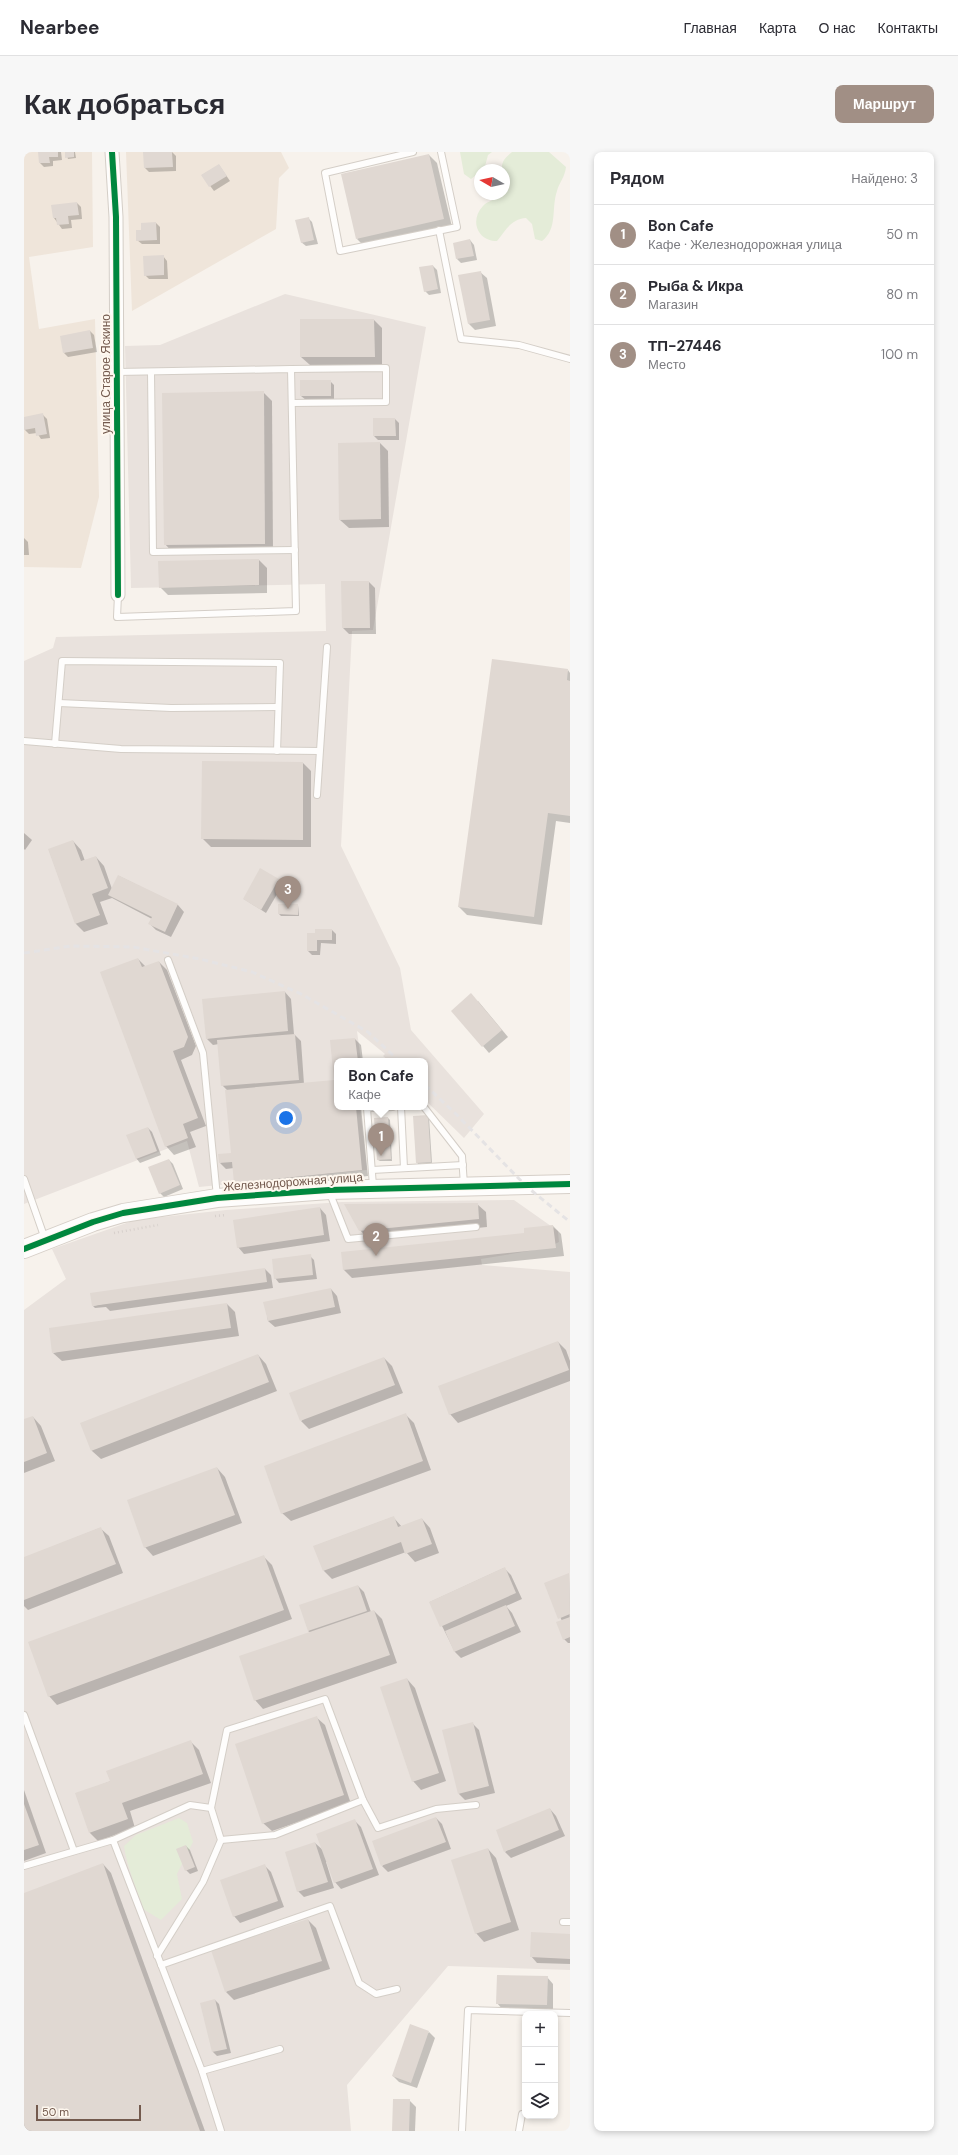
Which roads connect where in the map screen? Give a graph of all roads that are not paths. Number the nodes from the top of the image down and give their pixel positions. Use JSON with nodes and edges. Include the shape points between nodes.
{"nodes":[{"id":1,"x":112,"y":152,"type":"edge"},
{"id":2,"x":413,"y":152,"type":"edge"},
{"id":3,"x":442,"y":152,"type":"edge"},
{"id":4,"x":439,"y":230,"type":"junction"},
{"id":5,"x":570,"y":359,"type":"edge"},
{"id":6,"x":291,"y":369,"type":"junction"},
{"id":7,"x":117,"y":372,"type":"junction"},
{"id":8,"x":151,"y":372,"type":"junction"},
{"id":9,"x":292,"y":403,"type":"junction"},
{"id":10,"x":295,"y":550,"type":"junction"},
{"id":11,"x":118,"y":596,"type":"joint"},
{"id":12,"x":327,"y":647,"type":"dead end"},
{"id":13,"x":58,"y":703,"type":"junction"},
{"id":14,"x":278,"y":707,"type":"junction"},
{"id":15,"x":24,"y":741,"type":"edge"},
{"id":16,"x":55,"y":744,"type":"junction"},
{"id":17,"x":277,"y":751,"type":"junction"},
{"id":18,"x":319,"y":751,"type":"junction"},
{"id":19,"x":317,"y":795,"type":"dead end"},
{"id":20,"x":168,"y":960,"type":"dead end"},
{"id":21,"x":367,"y":1110,"type":"edge"},
{"id":22,"x":400,"y":1110,"type":"edge"},
{"id":23,"x":426,"y":1110,"type":"edge"},
{"id":24,"x":463,"y":1165,"type":"junction"},
{"id":25,"x":404,"y":1168,"type":"junction"},
{"id":26,"x":372,"y":1170,"type":"junction"},
{"id":27,"x":24,"y":1179,"type":"edge"},
{"id":28,"x":570,"y":1184,"type":"edge"},
{"id":29,"x":464,"y":1187,"type":"junction"},
{"id":30,"x":373,"y":1189,"type":"junction"},
{"id":31,"x":328,"y":1190,"type":"junction"},
{"id":32,"x":217,"y":1198,"type":"junction"},
{"id":33,"x":476,"y":1227,"type":"dead end"},
{"id":34,"x":46,"y":1240,"type":"junction"},
{"id":35,"x":24,"y":1248,"type":"edge"},
{"id":36,"x":24,"y":1715,"type":"edge"},
{"id":37,"x":363,"y":1800,"type":"junction"},
{"id":38,"x":476,"y":1805,"type":"dead end"},
{"id":39,"x":211,"y":1808,"type":"junction"},
{"id":40,"x":113,"y":1840,"type":"junction"},
{"id":41,"x":221,"y":1840,"type":"junction"},
{"id":42,"x":74,"y":1851,"type":"junction"},
{"id":43,"x":24,"y":1866,"type":"edge"},
{"id":44,"x":157,"y":1956,"type":"junction"},
{"id":45,"x":161,"y":1965,"type":"junction"},
{"id":46,"x":397,"y":1989,"type":"dead end"},
{"id":47,"x":570,"y":2013,"type":"edge"},
{"id":48,"x":280,"y":2049,"type":"dead end"},
{"id":49,"x":202,"y":2071,"type":"junction"},
{"id":50,"x":522,"y":2114,"type":"dead end"},
{"id":51,"x":221,"y":2131,"type":"edge"},
{"id":52,"x":462,"y":2131,"type":"edge"},
{"id":53,"x":520,"y":2131,"type":"edge"}],
"edges":[{"from":1,"to":7,"type":"street","name":"улица Старое Яскино","via":[[116,217]]},
{"from":2,"to":4,"type":"lane","via":[[325,173],[340,251]]},
{"from":3,"to":4,"type":"lane","via":[[457,227]]},
{"from":4,"to":5,"type":"lane","via":[[461,339],[519,345]]},
{"from":6,"to":8,"type":"lane"},
{"from":6,"to":9,"type":"lane"},
{"from":6,"to":9,"type":"lane","via":[[386,368],[386,402]]},
{"from":7,"to":8,"type":"lane"},
{"from":7,"to":11,"type":"street","name":"улица Старое Яскино"},
{"from":8,"to":10,"type":"lane","via":[[153,552]]},
{"from":9,"to":10,"type":"lane"},
{"from":10,"to":11,"type":"lane","via":[[296,611],[118,617]]},
{"from":12,"to":18,"type":"lane"},
{"from":13,"to":14,"type":"lane","via":[[171,708]]},
{"from":13,"to":14,"type":"lane","via":[[62,661],[280,663]]},
{"from":13,"to":16,"type":"lane"},
{"from":14,"to":17,"type":"lane"},
{"from":15,"to":16,"type":"lane"},
{"from":16,"to":17,"type":"lane","via":[[121,749]]},
{"from":17,"to":18,"type":"lane"},
{"from":18,"to":19,"type":"lane"},
{"from":20,"to":32,"type":"lane","via":[[203,1053]]},
{"from":21,"to":26,"type":"lane"},
{"from":22,"to":25,"type":"lane"},
{"from":23,"to":24,"type":"lane","via":[[462,1156]]},
{"from":24,"to":25,"type":"lane"},
{"from":24,"to":29,"type":"lane"},
{"from":25,"to":26,"type":"lane"},
{"from":26,"to":30,"type":"lane"},
{"from":27,"to":34,"type":"lane"},
{"from":28,"to":29,"type":"street","name":"Железнодорожная улица"},
{"from":29,"to":30,"type":"street","name":"Железнодорожная улица"},
{"from":30,"to":31,"type":"street","name":"Железнодорожная улица"},
{"from":31,"to":32,"type":"street","name":"Железнодорожная улица"},
{"from":31,"to":33,"type":"lane","via":[[348,1239]]},
{"from":32,"to":34,"type":"street","name":"Железнодорожная улица","via":[[124,1213]]},
{"from":34,"to":35,"type":"street","name":"Железнодорожная улица"},
{"from":36,"to":42,"type":"lane"},
{"from":37,"to":38,"type":"lane","via":[[378,1828],[436,1810]]},
{"from":37,"to":39,"type":"lane","via":[[325,1699],[227,1730]]},
{"from":37,"to":41,"type":"lane","via":[[275,1835]]},
{"from":39,"to":40,"type":"lane","via":[[190,1805]]},
{"from":39,"to":41,"type":"lane"},
{"from":40,"to":42,"type":"lane"},
{"from":40,"to":44,"type":"lane"},
{"from":41,"to":44,"type":"lane","via":[[203,1882]]},
{"from":42,"to":43,"type":"lane"},
{"from":44,"to":45,"type":"lane"},
{"from":45,"to":46,"type":"lane","via":[[330,1906],[359,1983],[376,1994]]},
{"from":45,"to":49,"type":"lane"},
{"from":47,"to":52,"type":"lane","via":[[468,2010]]},
{"from":48,"to":49,"type":"lane"},
{"from":49,"to":51,"type":"lane"},
{"from":50,"to":53,"type":"lane"}]}
